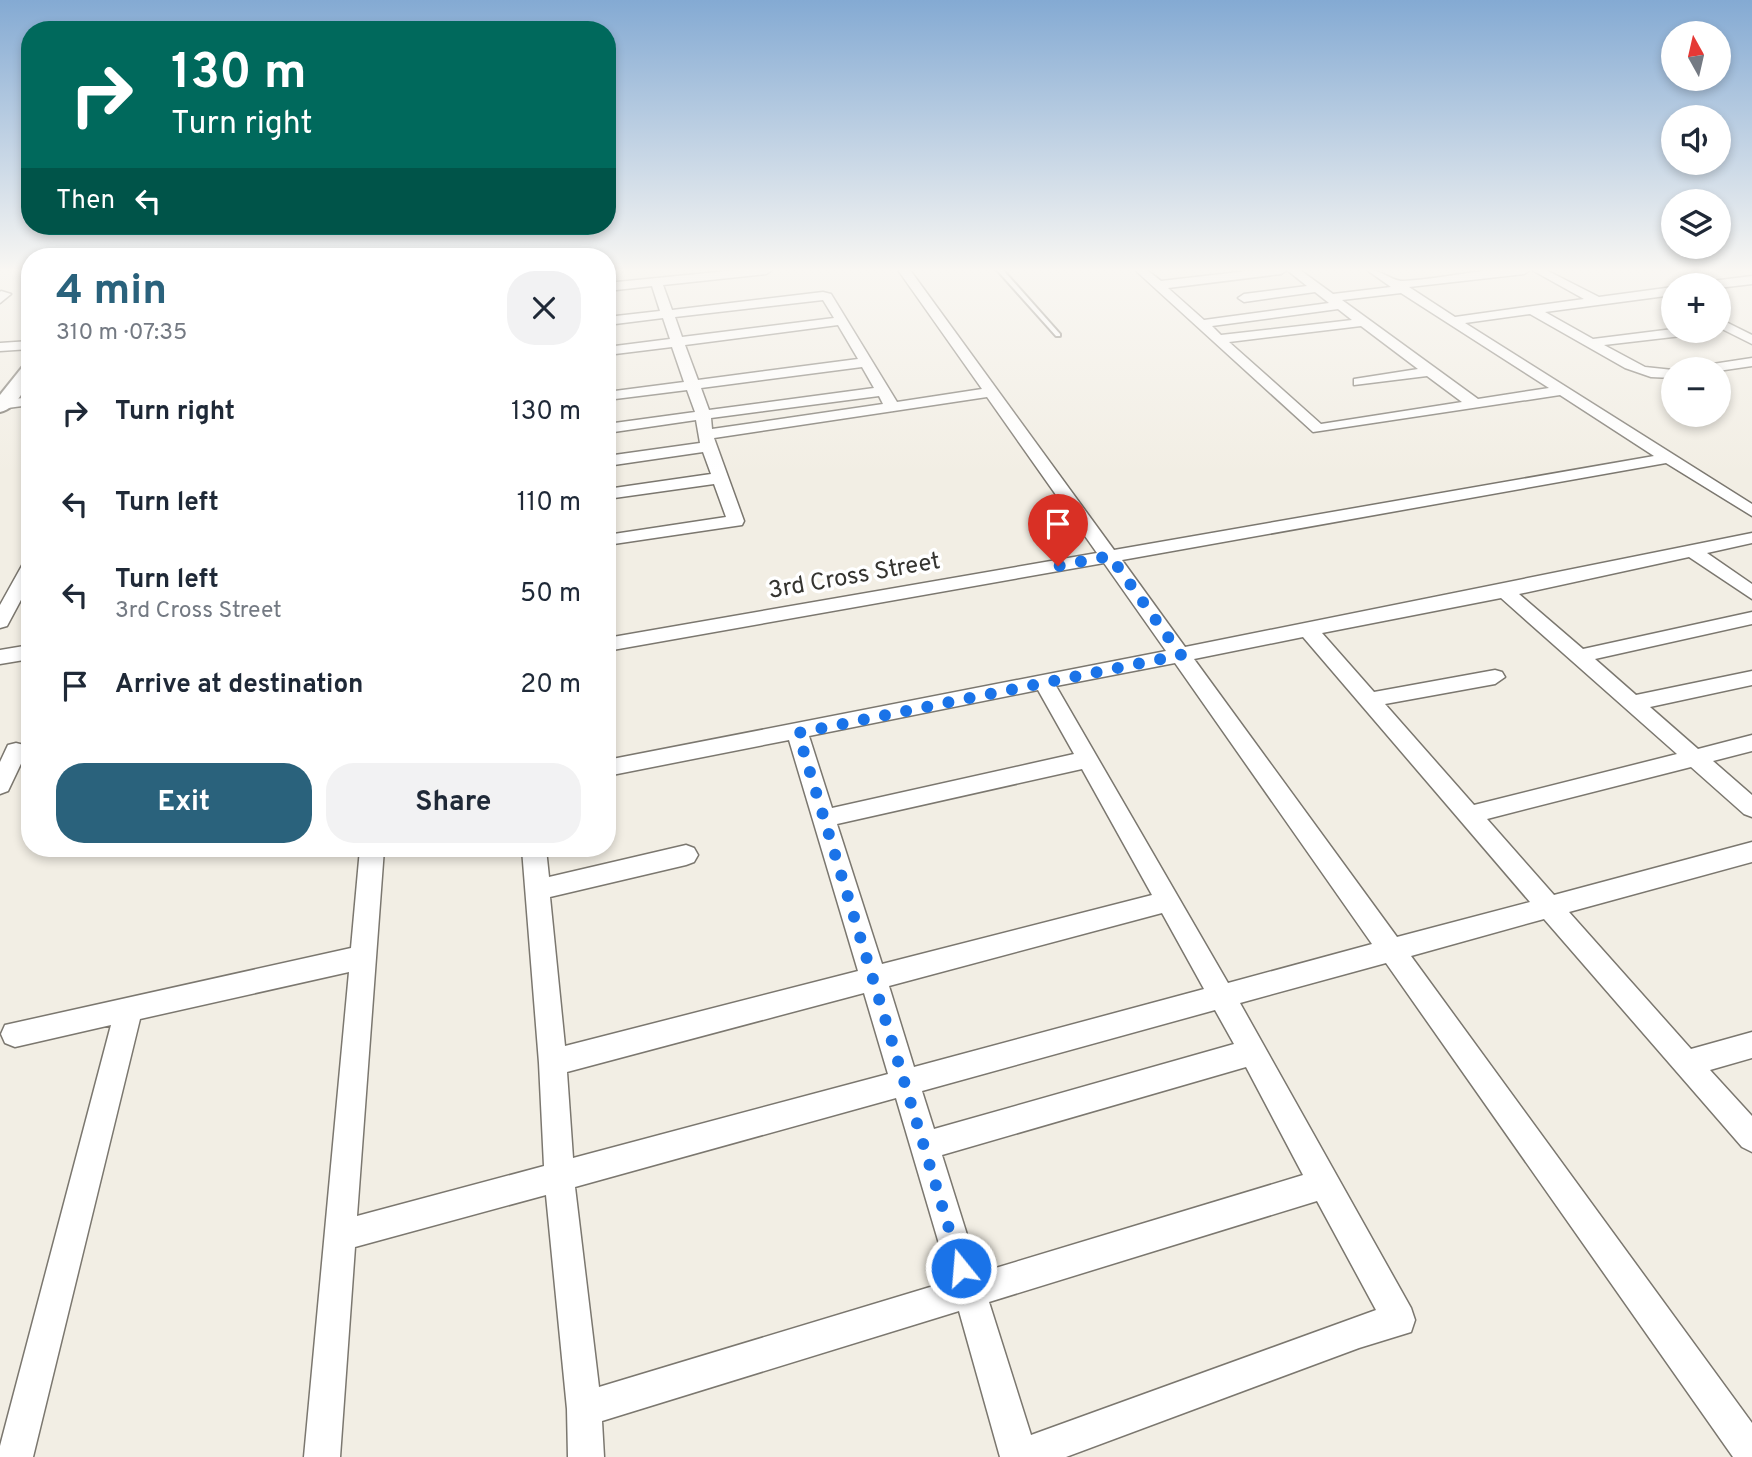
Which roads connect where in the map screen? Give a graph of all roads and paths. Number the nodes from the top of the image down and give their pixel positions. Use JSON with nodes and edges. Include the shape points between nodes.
{"nodes":[{"id":1,"x":677,"y":338,"type":"edge"},
{"id":2,"x":703,"y":338,"type":"edge"},
{"id":3,"x":852,"y":338,"type":"edge"},
{"id":4,"x":952,"y":338,"type":"edge"},
{"id":5,"x":1219,"y":338,"type":"edge"},
{"id":6,"x":1237,"y":338,"type":"edge"},
{"id":7,"x":1386,"y":338,"type":"edge"},
{"id":8,"x":1485,"y":338,"type":"edge"},
{"id":9,"x":1582,"y":338,"type":"edge"},
{"id":10,"x":1632,"y":338,"type":"edge"},
{"id":11,"x":1221,"y":340,"type":"junction"},
{"id":12,"x":678,"y":341,"type":"junction"},
{"id":13,"x":1591,"y":343,"type":"junction"},
{"id":14,"x":21,"y":346,"type":"edge"},
{"id":15,"x":0,"y":347,"type":"edge"},
{"id":16,"x":616,"y":350,"type":"edge"},
{"id":17,"x":867,"y":362,"type":"junction"},
{"id":18,"x":1752,"y":362,"type":"edge"},
{"id":19,"x":1731,"y":365,"type":"edge"},
{"id":20,"x":1430,"y":371,"type":"junction"},
{"id":21,"x":1661,"y":375,"type":"edge"},
{"id":22,"x":21,"y":380,"type":"edge"},
{"id":23,"x":1359,"y":382,"type":"dead end"},
{"id":24,"x":694,"y":385,"type":"junction"},
{"id":25,"x":1564,"y":390,"type":"junction"},
{"id":26,"x":884,"y":391,"type":"junction"},
{"id":27,"x":991,"y":392,"type":"junction"},
{"id":28,"x":616,"y":395,"type":"edge"},
{"id":29,"x":21,"y":403,"type":"edge"},
{"id":30,"x":1476,"y":405,"type":"junction"},
{"id":31,"x":1,"y":406,"type":"edge"},
{"id":32,"x":893,"y":408,"type":"junction"},
{"id":33,"x":702,"y":415,"type":"junction"},
{"id":34,"x":616,"y":428,"type":"edge"},
{"id":35,"x":708,"y":440,"type":"junction"},
{"id":36,"x":1668,"y":458,"type":"junction"},
{"id":37,"x":616,"y":459,"type":"edge"},
{"id":38,"x":720,"y":478,"type":"junction"},
{"id":39,"x":616,"y":493,"type":"edge"},
{"id":40,"x":1752,"y":511,"type":"edge"},
{"id":41,"x":1752,"y":538,"type":"edge"},
{"id":42,"x":616,"y":539,"type":"edge"},
{"id":43,"x":1691,"y":550,"type":"junction"},
{"id":44,"x":1110,"y":556,"type":"junction"},
{"id":45,"x":1505,"y":591,"type":"junction"},
{"id":46,"x":1752,"y":593,"type":"edge"},
{"id":47,"x":20,"y":599,"type":"edge"},
{"id":48,"x":1752,"y":618,"type":"edge"},
{"id":49,"x":0,"y":622,"type":"edge"},
{"id":50,"x":1307,"y":629,"type":"junction"},
{"id":51,"x":616,"y":643,"type":"edge"},
{"id":52,"x":21,"y":654,"type":"edge"},
{"id":53,"x":1181,"y":655,"type":"junction"},
{"id":54,"x":1579,"y":656,"type":"junction"},
{"id":55,"x":0,"y":657,"type":"edge"},
{"id":56,"x":1495,"y":677,"type":"dead end"},
{"id":57,"x":1752,"y":678,"type":"edge"},
{"id":58,"x":1043,"y":681,"type":"junction"},
{"id":59,"x":1369,"y":700,"type":"junction"},
{"id":60,"x":1633,"y":703,"type":"junction"},
{"id":61,"x":798,"y":733,"type":"junction"},
{"id":62,"x":1752,"y":743,"type":"edge"},
{"id":63,"x":15,"y":751,"type":"edge"},
{"id":64,"x":1694,"y":757,"type":"junction"},
{"id":65,"x":1088,"y":759,"type":"junction"},
{"id":66,"x":616,"y":766,"type":"edge"},
{"id":67,"x":0,"y":785,"type":"edge"},
{"id":68,"x":1752,"y":808,"type":"edge"},
{"id":69,"x":1469,"y":815,"type":"junction"},
{"id":70,"x":826,"y":818,"type":"junction"},
{"id":71,"x":1752,"y":852,"type":"edge"},
{"id":72,"x":686,"y":855,"type":"dead end"},
{"id":73,"x":371,"y":857,"type":"edge"},
{"id":74,"x":535,"y":857,"type":"edge"},
{"id":75,"x":538,"y":890,"type":"junction"},
{"id":76,"x":1167,"y":901,"type":"junction"},
{"id":77,"x":1550,"y":908,"type":"junction"},
{"id":78,"x":1391,"y":951,"type":"junction"},
{"id":79,"x":364,"y":957,"type":"junction"},
{"id":80,"x":874,"y":978,"type":"junction"},
{"id":81,"x":1222,"y":996,"type":"junction"},
{"id":82,"x":129,"y":1007,"type":"junction"},
{"id":83,"x":15,"y":1034,"type":"dead end"},
{"id":84,"x":1752,"y":1045,"type":"edge"},
{"id":85,"x":1252,"y":1052,"type":"junction"},
{"id":86,"x":553,"y":1063,"type":"junction"},
{"id":87,"x":1686,"y":1063,"type":"junction"},
{"id":88,"x":905,"y":1083,"type":"junction"},
{"id":89,"x":1752,"y":1137,"type":"edge"},
{"id":90,"x":924,"y":1146,"type":"junction"},
{"id":91,"x":559,"y":1177,"type":"junction"},
{"id":92,"x":1324,"y":1184,"type":"junction"},
{"id":93,"x":340,"y":1236,"type":"junction"},
{"id":94,"x":968,"y":1293,"type":"junction"},
{"id":95,"x":584,"y":1409,"type":"junction"},
{"id":96,"x":1752,"y":1453,"type":"edge"},
{"id":97,"x":15,"y":1457,"type":"edge"},
{"id":98,"x":322,"y":1457,"type":"edge"},
{"id":99,"x":586,"y":1457,"type":"edge"},
{"id":100,"x":1019,"y":1457,"type":"edge"}],
"edges":[{"from":1,"to":12,"type":"street"},
{"from":2,"to":12,"type":"street"},
{"from":3,"to":17,"type":"street"},
{"from":4,"to":27,"type":"street"},
{"from":5,"to":11,"type":"street"},
{"from":6,"to":11,"type":"street"},
{"from":7,"to":20,"type":"street"},
{"from":8,"to":25,"type":"street"},
{"from":9,"to":13,"type":"street"},
{"from":10,"to":13,"type":"street"},
{"from":11,"to":30,"type":"street","via":[[1318,429]]},
{"from":12,"to":16,"type":"street"},
{"from":12,"to":24,"type":"street"},
{"from":13,"to":21,"type":"street","via":[[1641,371]]},
{"from":14,"to":15,"type":"street"},
{"from":17,"to":24,"type":"street"},
{"from":17,"to":26,"type":"street"},
{"from":18,"to":19,"type":"street"},
{"from":20,"to":23,"type":"street"},
{"from":20,"to":30,"type":"street"},
{"from":22,"to":31,"type":"street"},
{"from":24,"to":28,"type":"street"},
{"from":24,"to":33,"type":"street"},
{"from":25,"to":30,"type":"street"},
{"from":25,"to":36,"type":"street"},
{"from":26,"to":32,"type":"street"},
{"from":26,"to":33,"type":"street"},
{"from":27,"to":32,"type":"street"},
{"from":27,"to":44,"type":"street"},
{"from":29,"to":31,"type":"street"},
{"from":32,"to":35,"type":"street"},
{"from":33,"to":34,"type":"street"},
{"from":33,"to":35,"type":"street"},
{"from":35,"to":37,"type":"street"},
{"from":35,"to":38,"type":"street"},
{"from":36,"to":40,"type":"street"},
{"from":36,"to":44,"type":"street","name":"3rd Cross Street"},
{"from":38,"to":39,"type":"street"},
{"from":38,"to":42,"type":"street","via":[[736,521]]},
{"from":41,"to":43,"type":"street"},
{"from":43,"to":45,"type":"street"},
{"from":43,"to":46,"type":"street"},
{"from":44,"to":51,"type":"street","name":"3rd Cross Street"},
{"from":44,"to":53,"type":"street"},
{"from":45,"to":50,"type":"street"},
{"from":45,"to":54,"type":"street"},
{"from":47,"to":49,"type":"street"},
{"from":48,"to":54,"type":"street"},
{"from":50,"to":53,"type":"street"},
{"from":50,"to":59,"type":"street"},
{"from":52,"to":55,"type":"street"},
{"from":53,"to":58,"type":"street"},
{"from":53,"to":78,"type":"street"},
{"from":54,"to":60,"type":"street"},
{"from":56,"to":59,"type":"street"},
{"from":57,"to":60,"type":"street"},
{"from":58,"to":61,"type":"street"},
{"from":58,"to":65,"type":"street"},
{"from":59,"to":69,"type":"street"},
{"from":60,"to":64,"type":"street"},
{"from":61,"to":66,"type":"street"},
{"from":61,"to":70,"type":"street"},
{"from":62,"to":64,"type":"street"},
{"from":63,"to":67,"type":"street"},
{"from":64,"to":68,"type":"street"},
{"from":64,"to":69,"type":"street"},
{"from":65,"to":70,"type":"street"},
{"from":65,"to":76,"type":"street"},
{"from":69,"to":77,"type":"street"},
{"from":70,"to":80,"type":"street"},
{"from":71,"to":77,"type":"street"},
{"from":72,"to":75,"type":"street"},
{"from":73,"to":79,"type":"street"},
{"from":74,"to":75,"type":"street"},
{"from":75,"to":86,"type":"street"},
{"from":76,"to":80,"type":"street"},
{"from":76,"to":81,"type":"street"},
{"from":77,"to":78,"type":"street"},
{"from":77,"to":87,"type":"street"},
{"from":78,"to":81,"type":"street"},
{"from":78,"to":96,"type":"street"},
{"from":79,"to":82,"type":"street"},
{"from":79,"to":93,"type":"street"},
{"from":80,"to":86,"type":"street"},
{"from":80,"to":88,"type":"street"},
{"from":81,"to":85,"type":"street"},
{"from":81,"to":88,"type":"street"},
{"from":82,"to":83,"type":"street"},
{"from":82,"to":97,"type":"street"},
{"from":84,"to":87,"type":"street"},
{"from":85,"to":90,"type":"street"},
{"from":85,"to":92,"type":"street"},
{"from":86,"to":91,"type":"street"},
{"from":87,"to":89,"type":"street"},
{"from":88,"to":90,"type":"street"},
{"from":88,"to":91,"type":"street"},
{"from":90,"to":94,"type":"street"},
{"from":91,"to":93,"type":"street"},
{"from":91,"to":95,"type":"street"},
{"from":92,"to":94,"type":"street"},
{"from":92,"to":100,"type":"street","via":[[1399,1321],[1359,1331]]},
{"from":93,"to":98,"type":"street"},
{"from":94,"to":95,"type":"street"},
{"from":94,"to":100,"type":"street"},
{"from":95,"to":99,"type":"street"}]}
